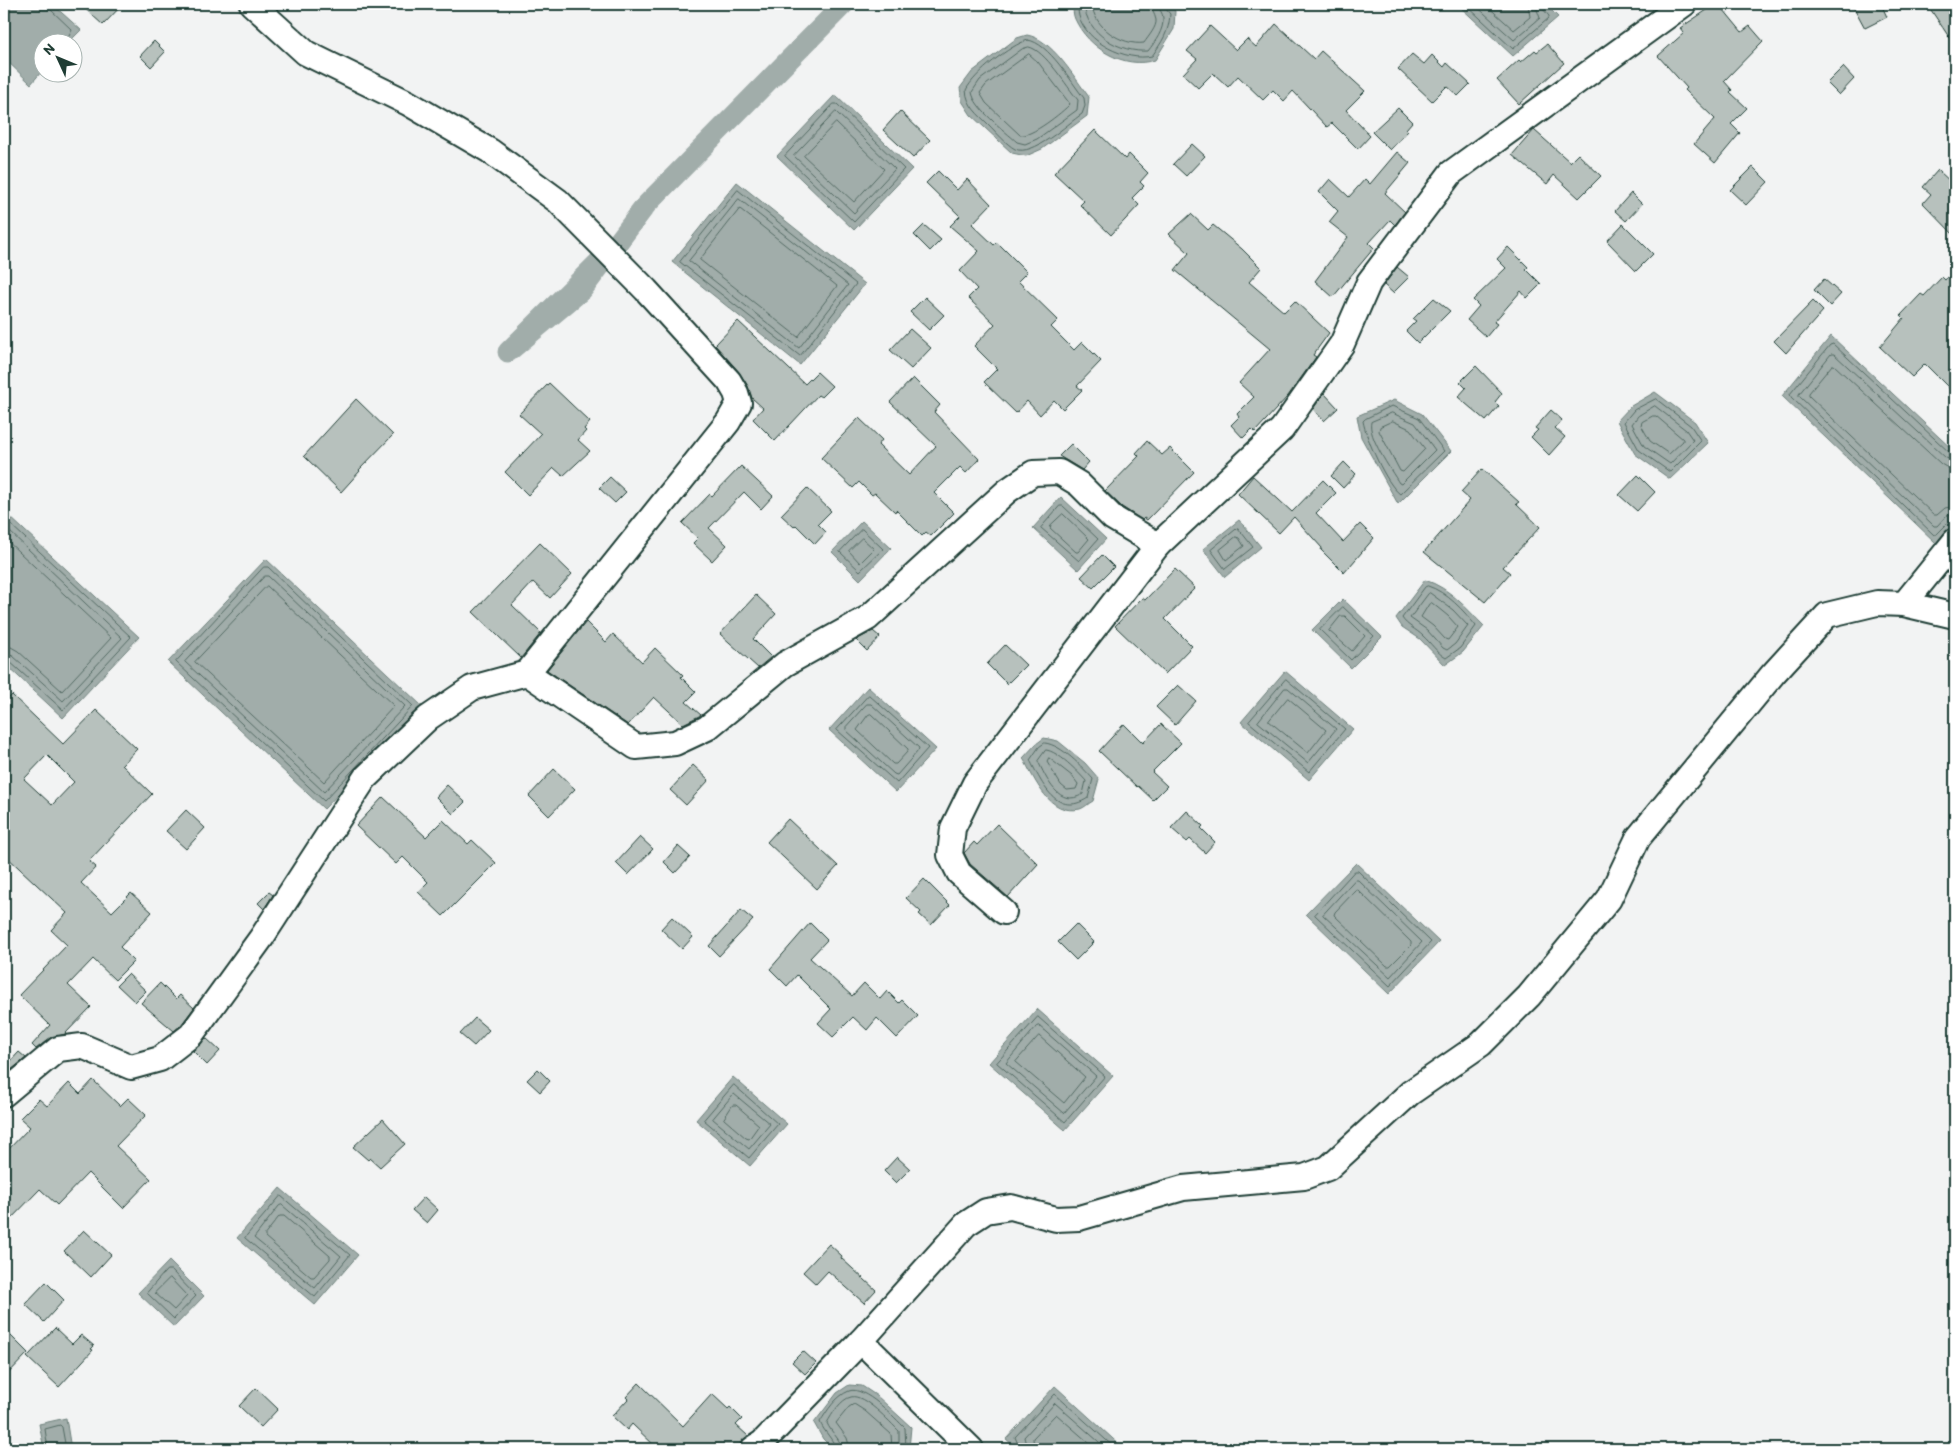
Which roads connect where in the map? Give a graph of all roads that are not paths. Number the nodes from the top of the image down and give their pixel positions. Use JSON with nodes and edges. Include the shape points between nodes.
{"nodes":[{"id":1,"x":252,"y":4,"type":"edge"},
{"id":2,"x":1684,"y":4,"type":"edge"},
{"id":3,"x":1955,"y":541,"type":"edge"},
{"id":4,"x":1158,"y":545,"type":"junction"},
{"id":5,"x":1904,"y":604,"type":"junction"},
{"id":6,"x":1955,"y":616,"type":"edge"},
{"id":7,"x":527,"y":673,"type":"junction"},
{"id":8,"x":1004,"y":912,"type":"dead end"},
{"id":9,"x":4,"y":1094,"type":"edge"},
{"id":10,"x":860,"y":1342,"type":"junction"},
{"id":11,"x":753,"y":1449,"type":"edge"},
{"id":12,"x":971,"y":1449,"type":"edge"}],
"edges":[{"from":1,"to":7,"type":"street","via":[[306,53],[408,103],[490,151],[558,201],[646,290],[736,393],[739,403],[728,422]]},
{"from":2,"to":4,"type":"street","via":[[1451,173],[1369,282],[1342,344],[1282,429]]},
{"from":3,"to":5,"type":"street"},
{"from":4,"to":7,"type":"street","via":[[1113,518],[1079,484],[1059,472],[1033,473],[1007,491],[868,618],[785,664],[707,728],[675,743],[636,747]]},
{"from":4,"to":8,"type":"street","via":[[976,783],[953,828],[950,854],[959,873]]},
{"from":5,"to":6,"type":"street"},
{"from":5,"to":10,"type":"street","via":[[1877,603],[1827,615],[1773,674],[1638,838],[1609,899],[1529,996],[1481,1044],[1410,1094],[1328,1168],[1304,1178],[1183,1188],[1080,1218],[1056,1220],[1011,1207],[986,1211],[966,1224]]},
{"from":7,"to":9,"type":"street","via":[[472,688],[428,718],[365,778],[262,937],[191,1035],[160,1059],[131,1067],[82,1046],[58,1049]]},
{"from":10,"to":11,"type":"street"},
{"from":10,"to":12,"type":"street"}]}
